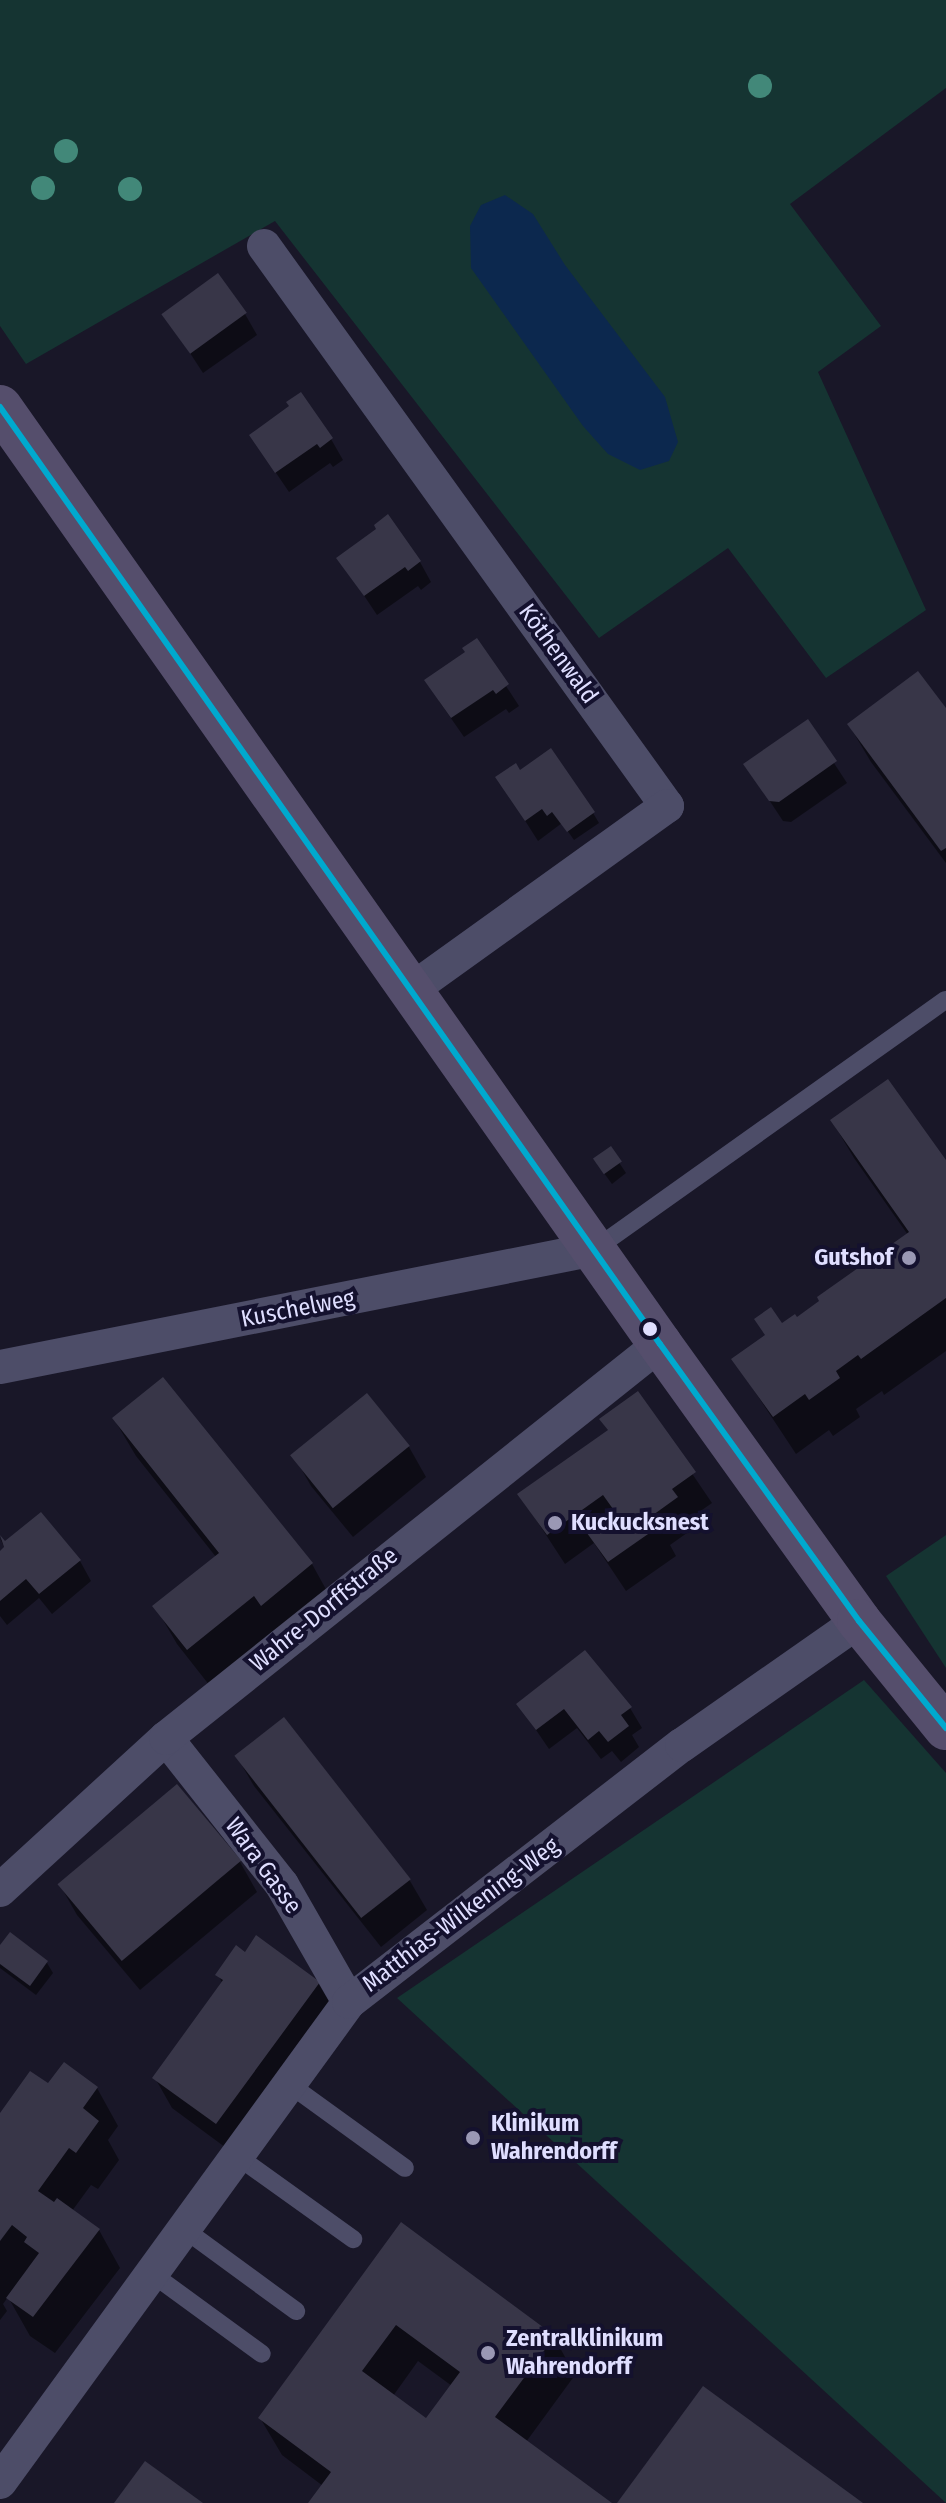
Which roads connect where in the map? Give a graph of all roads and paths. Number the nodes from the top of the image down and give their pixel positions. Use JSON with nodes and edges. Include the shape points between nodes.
{"nodes":[{"id":1,"x":264,"y":246,"type":"dead end"},
{"id":2,"x":0,"y":407,"type":"edge"},
{"id":3,"x":412,"y":989,"type":"junction"},
{"id":4,"x":946,"y":1000,"type":"edge"},
{"id":5,"x":595,"y":1249,"type":"junction"},
{"id":6,"x":660,"y":1344,"type":"junction"},
{"id":7,"x":0,"y":1367,"type":"edge"},
{"id":8,"x":859,"y":1621,"type":"junction"},
{"id":9,"x":946,"y":1728,"type":"edge"},
{"id":10,"x":166,"y":1738,"type":"junction"},
{"id":11,"x":0,"y":1890,"type":"edge"},
{"id":12,"x":349,"y":2002,"type":"junction"},
{"id":13,"x":289,"y":2084,"type":"junction"},
{"id":14,"x":237,"y":2156,"type":"junction"},
{"id":15,"x":405,"y":2168,"type":"dead end"},
{"id":16,"x":184,"y":2229,"type":"junction"},
{"id":17,"x":353,"y":2239,"type":"dead end"},
{"id":18,"x":151,"y":2273,"type":"junction"},
{"id":19,"x":296,"y":2311,"type":"dead end"},
{"id":20,"x":262,"y":2354,"type":"dead end"},
{"id":21,"x":0,"y":2482,"type":"edge"}],
"edges":[{"from":1,"to":3,"type":"street","name":"Köthenwald","via":[[667,806]]},
{"from":2,"to":3,"type":"main road"},
{"from":3,"to":5,"type":"main road"},
{"from":4,"to":5,"type":"lane"},
{"from":5,"to":6,"type":"main road"},
{"from":5,"to":7,"type":"street","name":"Kuschelweg"},
{"from":6,"to":8,"type":"main road"},
{"from":6,"to":10,"type":"street","name":"Wahre-Dorffstraße"},
{"from":8,"to":9,"type":"main road"},
{"from":8,"to":12,"type":"street","name":"Matthias-Wilkening-Weg","via":[[682,1745]]},
{"from":10,"to":11,"type":"street","name":"Wahre-Dorffstraße"},
{"from":10,"to":12,"type":"street","name":"Wara Gasse","via":[[282,1885]]},
{"from":12,"to":13,"type":"street","name":"Matthias-Wilkening-Weg"},
{"from":13,"to":14,"type":"street","name":"Matthias-Wilkening-Weg"},
{"from":13,"to":15,"type":"lane"},
{"from":14,"to":16,"type":"street","name":"Matthias-Wilkening-Weg"},
{"from":14,"to":17,"type":"lane"},
{"from":16,"to":18,"type":"street","name":"Matthias-Wilkening-Weg"},
{"from":16,"to":19,"type":"lane"},
{"from":18,"to":20,"type":"lane"},
{"from":18,"to":21,"type":"street","name":"Matthias-Wilkening-Weg"}]}
